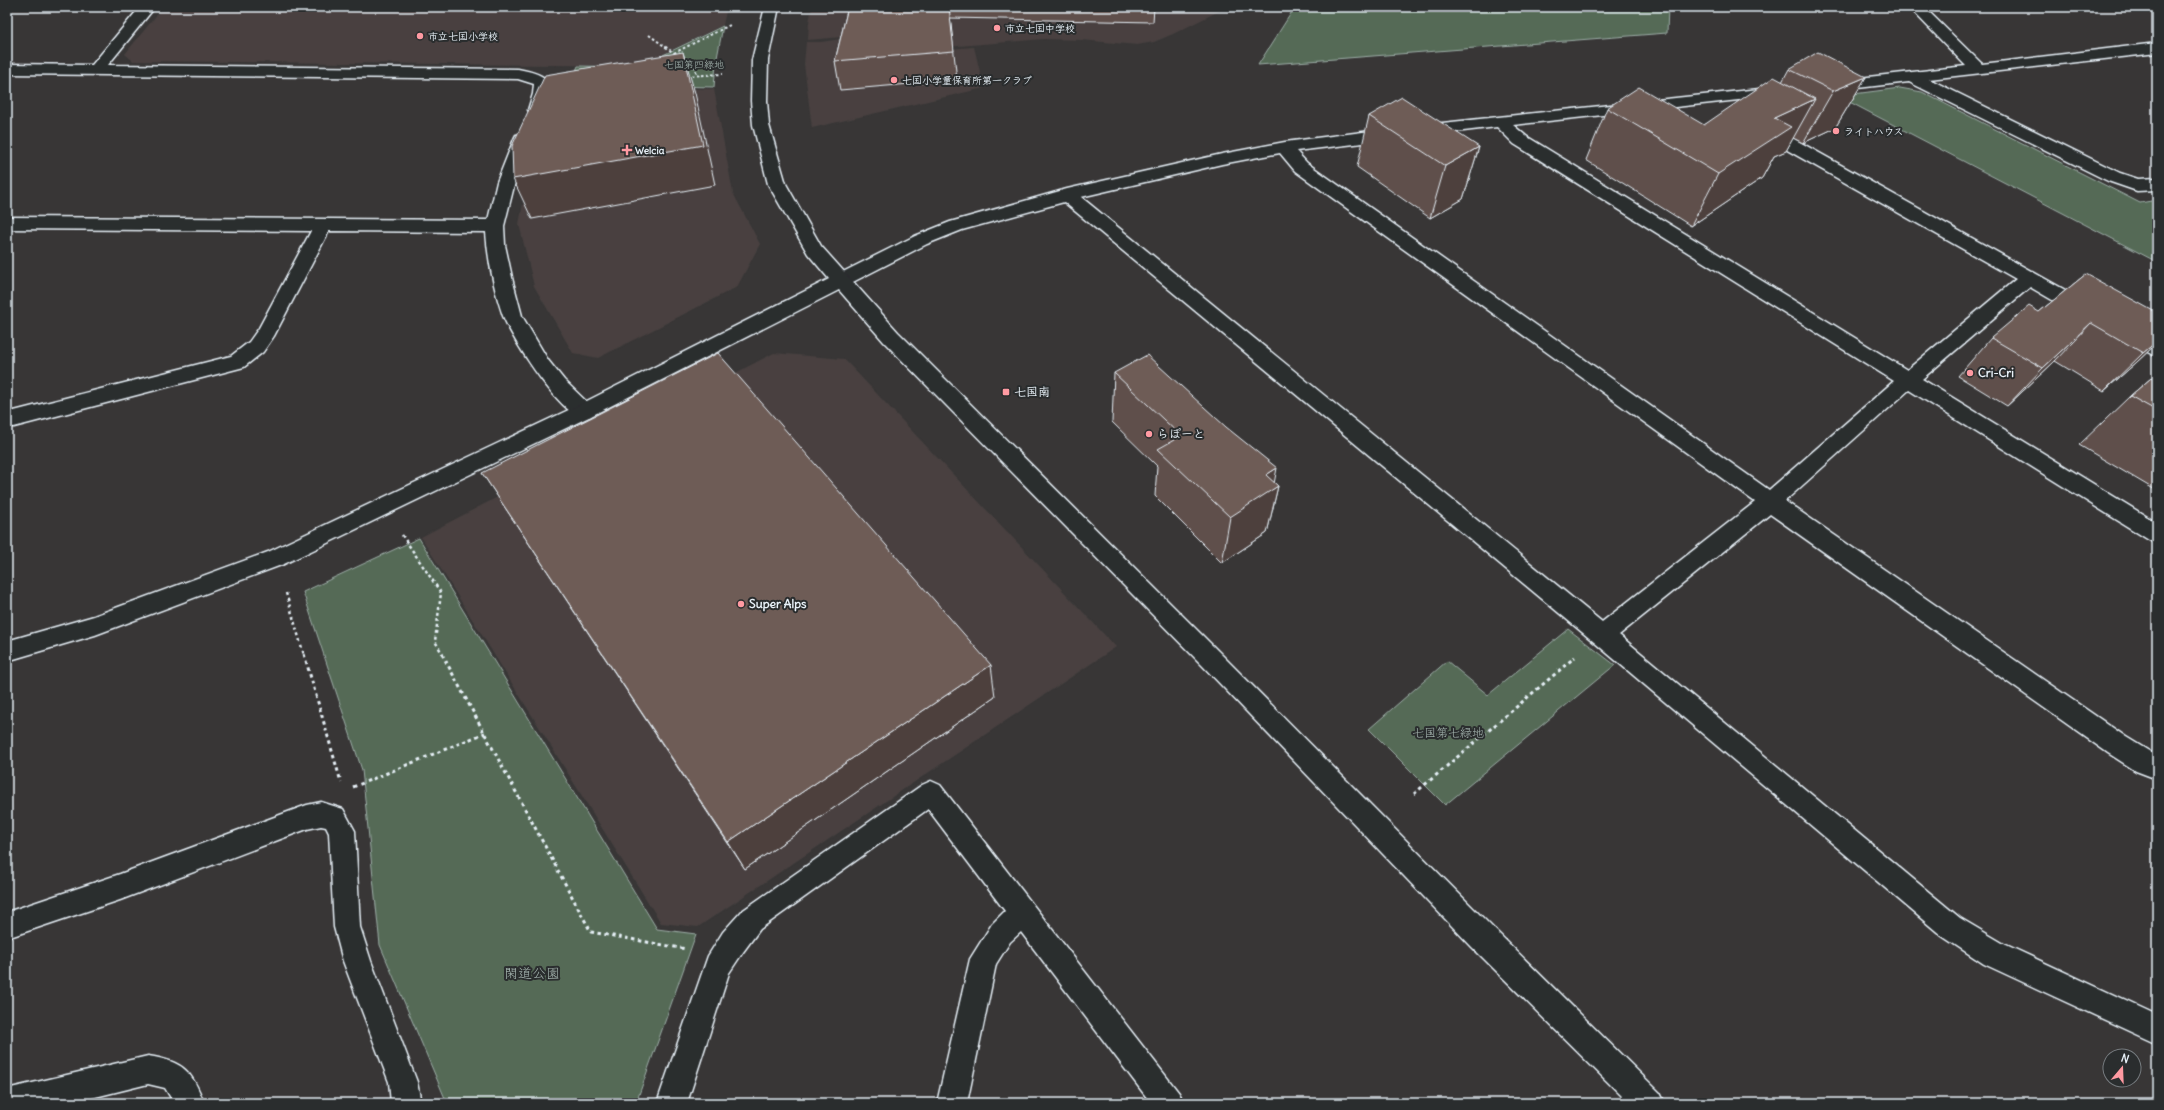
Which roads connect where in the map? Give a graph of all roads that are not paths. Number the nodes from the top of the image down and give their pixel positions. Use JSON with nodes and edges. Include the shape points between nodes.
{"nodes":[{"id":1,"x":148,"y":7,"type":"edge"},
{"id":2,"x":772,"y":7,"type":"edge"},
{"id":3,"x":1916,"y":7,"type":"edge"},
{"id":4,"x":2157,"y":48,"type":"edge"},
{"id":5,"x":7,"y":69,"type":"edge"},
{"id":6,"x":97,"y":69,"type":"junction"},
{"id":7,"x":1979,"y":70,"type":"junction"},
{"id":8,"x":1912,"y":77,"type":"junction"},
{"id":9,"x":1818,"y":88,"type":"edge"},
{"id":10,"x":1795,"y":90,"type":"edge"},
{"id":11,"x":1709,"y":99,"type":"junction"},
{"id":12,"x":1502,"y":122,"type":"junction"},
{"id":13,"x":1285,"y":147,"type":"junction"},
{"id":14,"x":2157,"y":184,"type":"edge"},
{"id":15,"x":1067,"y":195,"type":"junction"},
{"id":16,"x":7,"y":223,"type":"edge"},
{"id":17,"x":323,"y":225,"type":"junction"},
{"id":18,"x":495,"y":226,"type":"junction"},
{"id":19,"x":2028,"y":278,"type":"junction"},
{"id":20,"x":840,"y":281,"type":"junction"},
{"id":21,"x":2157,"y":350,"type":"edge"},
{"id":22,"x":1908,"y":380,"type":"junction"},
{"id":23,"x":584,"y":411,"type":"junction"},
{"id":24,"x":7,"y":419,"type":"edge"},
{"id":25,"x":1770,"y":502,"type":"junction"},
{"id":26,"x":2157,"y":534,"type":"edge"},
{"id":27,"x":1602,"y":635,"type":"junction"},
{"id":28,"x":7,"y":651,"type":"edge"},
{"id":29,"x":2157,"y":768,"type":"edge"},
{"id":30,"x":1023,"y":912,"type":"junction"},
{"id":31,"x":7,"y":925,"type":"edge"},
{"id":32,"x":2157,"y":1030,"type":"edge"},
{"id":33,"x":11,"y":1103,"type":"edge"},
{"id":34,"x":189,"y":1103,"type":"edge"},
{"id":35,"x":406,"y":1103,"type":"edge"},
{"id":36,"x":672,"y":1103,"type":"edge"},
{"id":37,"x":952,"y":1103,"type":"edge"},
{"id":38,"x":1168,"y":1103,"type":"edge"},
{"id":39,"x":1650,"y":1103,"type":"edge"}],
"edges":[{"from":1,"to":6,"type":"street"},
{"from":2,"to":20,"type":"street","via":[[760,60],[761,125],[767,153],[777,184],[794,215],[814,250]]},
{"from":3,"to":7,"type":"street"},
{"from":4,"to":7,"type":"street"},
{"from":5,"to":6,"type":"street"},
{"from":6,"to":18,"type":"street","via":[[518,74],[540,79],[544,88],[506,182]]},
{"from":7,"to":8,"type":"street"},
{"from":8,"to":9,"type":"street"},
{"from":8,"to":14,"type":"street","via":[[2114,177],[2137,185]]},
{"from":10,"to":11,"type":"street"},
{"from":11,"to":12,"type":"street"},
{"from":11,"to":19,"type":"street"},
{"from":12,"to":13,"type":"street"},
{"from":12,"to":22,"type":"street","via":[[1520,140]]},
{"from":13,"to":15,"type":"street","via":[[1152,174]]},
{"from":13,"to":25,"type":"street","via":[[1301,167]]},
{"from":15,"to":20,"type":"street","via":[[994,214],[939,232]]},
{"from":15,"to":27,"type":"street"},
{"from":16,"to":17,"type":"street"},
{"from":17,"to":18,"type":"street"},
{"from":17,"to":24,"type":"street","via":[[267,331],[256,347],[237,362],[37,414]]},
{"from":18,"to":23,"type":"street","via":[[497,253],[513,316],[541,365]]},
{"from":19,"to":21,"type":"street"},
{"from":19,"to":22,"type":"street"},
{"from":20,"to":23,"type":"street"},
{"from":20,"to":39,"type":"street","via":[[891,337],[1488,943]]},
{"from":22,"to":25,"type":"street"},
{"from":22,"to":26,"type":"street"},
{"from":23,"to":28,"type":"street","via":[[276,558],[102,623]]},
{"from":25,"to":27,"type":"street"},
{"from":25,"to":29,"type":"street","via":[[2116,745]]},
{"from":27,"to":32,"type":"street","via":[[1971,942]]},
{"from":30,"to":36,"type":"street","via":[[931,793],[751,920],[718,966]]},
{"from":30,"to":37,"type":"street","via":[[1001,933],[984,959]]},
{"from":30,"to":38,"type":"street"},
{"from":31,"to":35,"type":"street","via":[[131,884],[307,817],[320,814],[334,817],[342,831],[347,927],[402,1082]]},
{"from":33,"to":34,"type":"street","via":[[148,1070],[176,1077]]}]}
